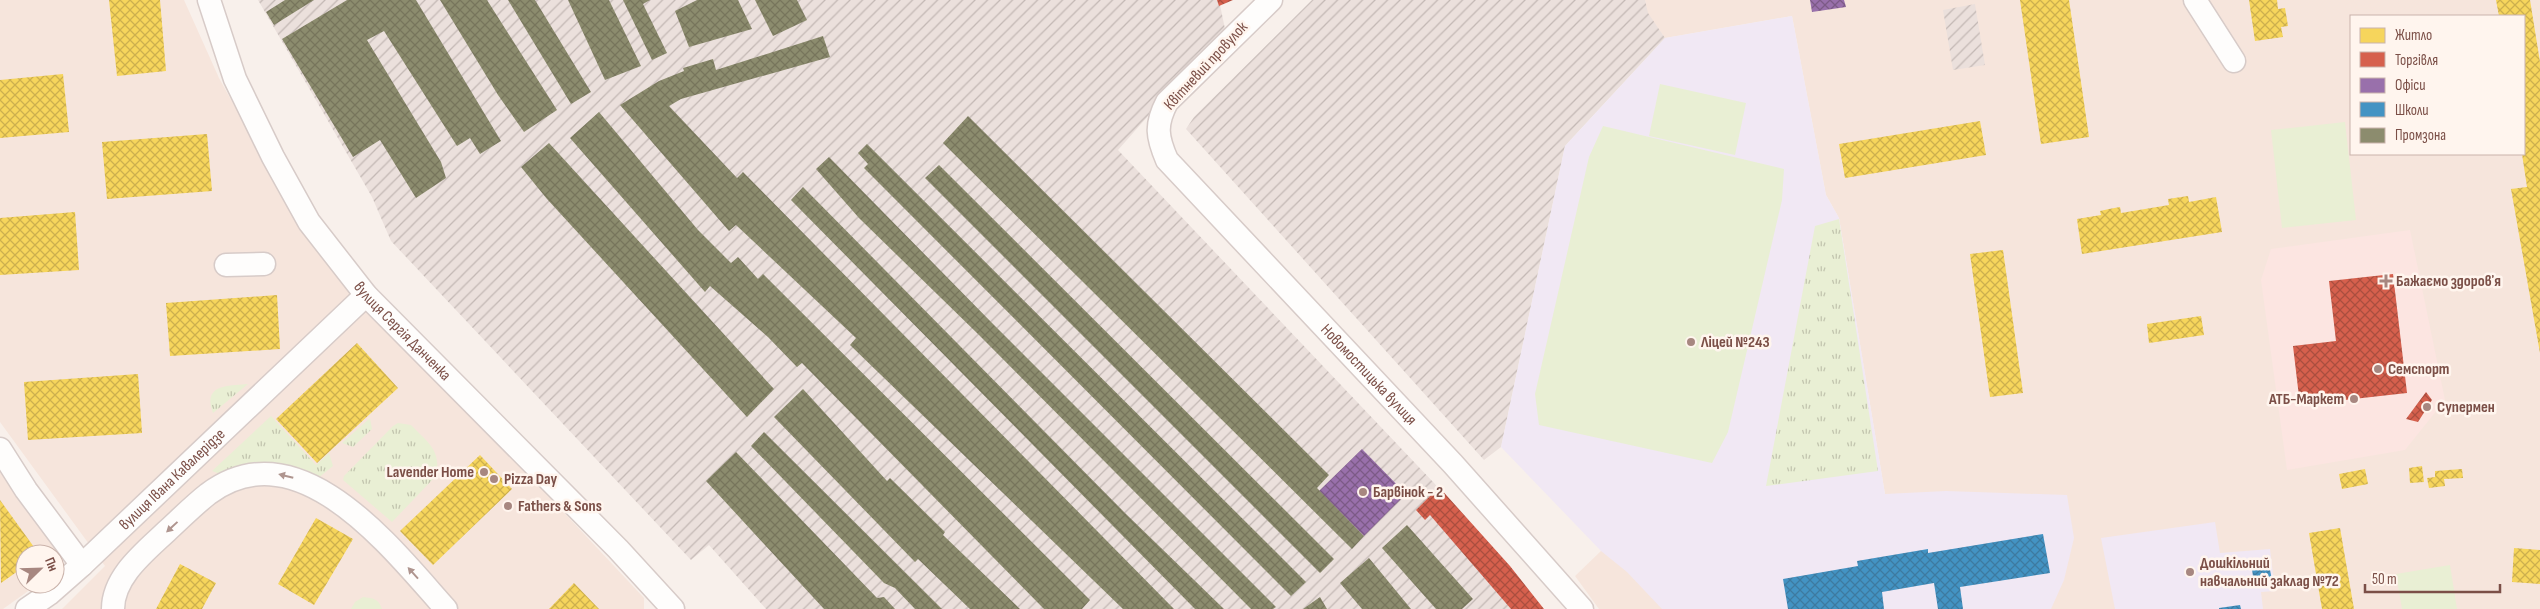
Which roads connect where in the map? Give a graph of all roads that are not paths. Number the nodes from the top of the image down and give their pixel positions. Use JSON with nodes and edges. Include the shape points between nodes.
{"nodes":[{"id":1,"x":209,"y":0,"type":"edge"},
{"id":2,"x":1271,"y":0,"type":"edge"},
{"id":3,"x":2195,"y":0,"type":"edge"},
{"id":4,"x":2234,"y":61,"type":"dead end"},
{"id":5,"x":1159,"y":140,"type":"joint"},
{"id":6,"x":264,"y":264,"type":"dead end"},
{"id":7,"x":226,"y":265,"type":"dead end"},
{"id":8,"x":366,"y":295,"type":"junction"},
{"id":9,"x":0,"y":449,"type":"edge"},
{"id":10,"x":185,"y":467,"type":"junction"},
{"id":11,"x":208,"y":494,"type":"junction"},
{"id":12,"x":82,"y":565,"type":"junction"},
{"id":13,"x":27,"y":609,"type":"edge"},
{"id":14,"x":113,"y":609,"type":"edge"},
{"id":15,"x":446,"y":609,"type":"edge"},
{"id":16,"x":673,"y":609,"type":"edge"},
{"id":17,"x":1582,"y":609,"type":"edge"}],
"edges":[{"from":1,"to":8,"type":"street","name":"вулиця Сергія Данченка","via":[[235,79],[273,157],[309,222]]},
{"from":2,"to":5,"type":"street","name":"Квітневий провулок","via":[[1167,102],[1159,118]]},
{"from":3,"to":4,"type":"street"},
{"from":5,"to":17,"type":"street","name":"Новомостицька вулиця","via":[[1167,160],[1453,464]]},
{"from":6,"to":7,"type":"street"},
{"from":8,"to":10,"type":"street","name":"вулиця Івана Кавалерідзе"},
{"from":8,"to":16,"type":"street","name":"вулиця Сергія Данченка","via":[[618,549]]},
{"from":9,"to":12,"type":"street"},
{"from":10,"to":11,"type":"street"},
{"from":10,"to":12,"type":"street","name":"вулиця Івана Кавалерідзе"},
{"from":11,"to":14,"type":"street","one_way":true,"via":[[136,562],[121,582]]},
{"from":15,"to":11,"type":"street","one_way":true,"via":[[367,523],[331,497],[298,479],[277,474],[247,476]]},
{"from":12,"to":13,"type":"street","name":"вулиця Івана Кавалерідзе"}]}
